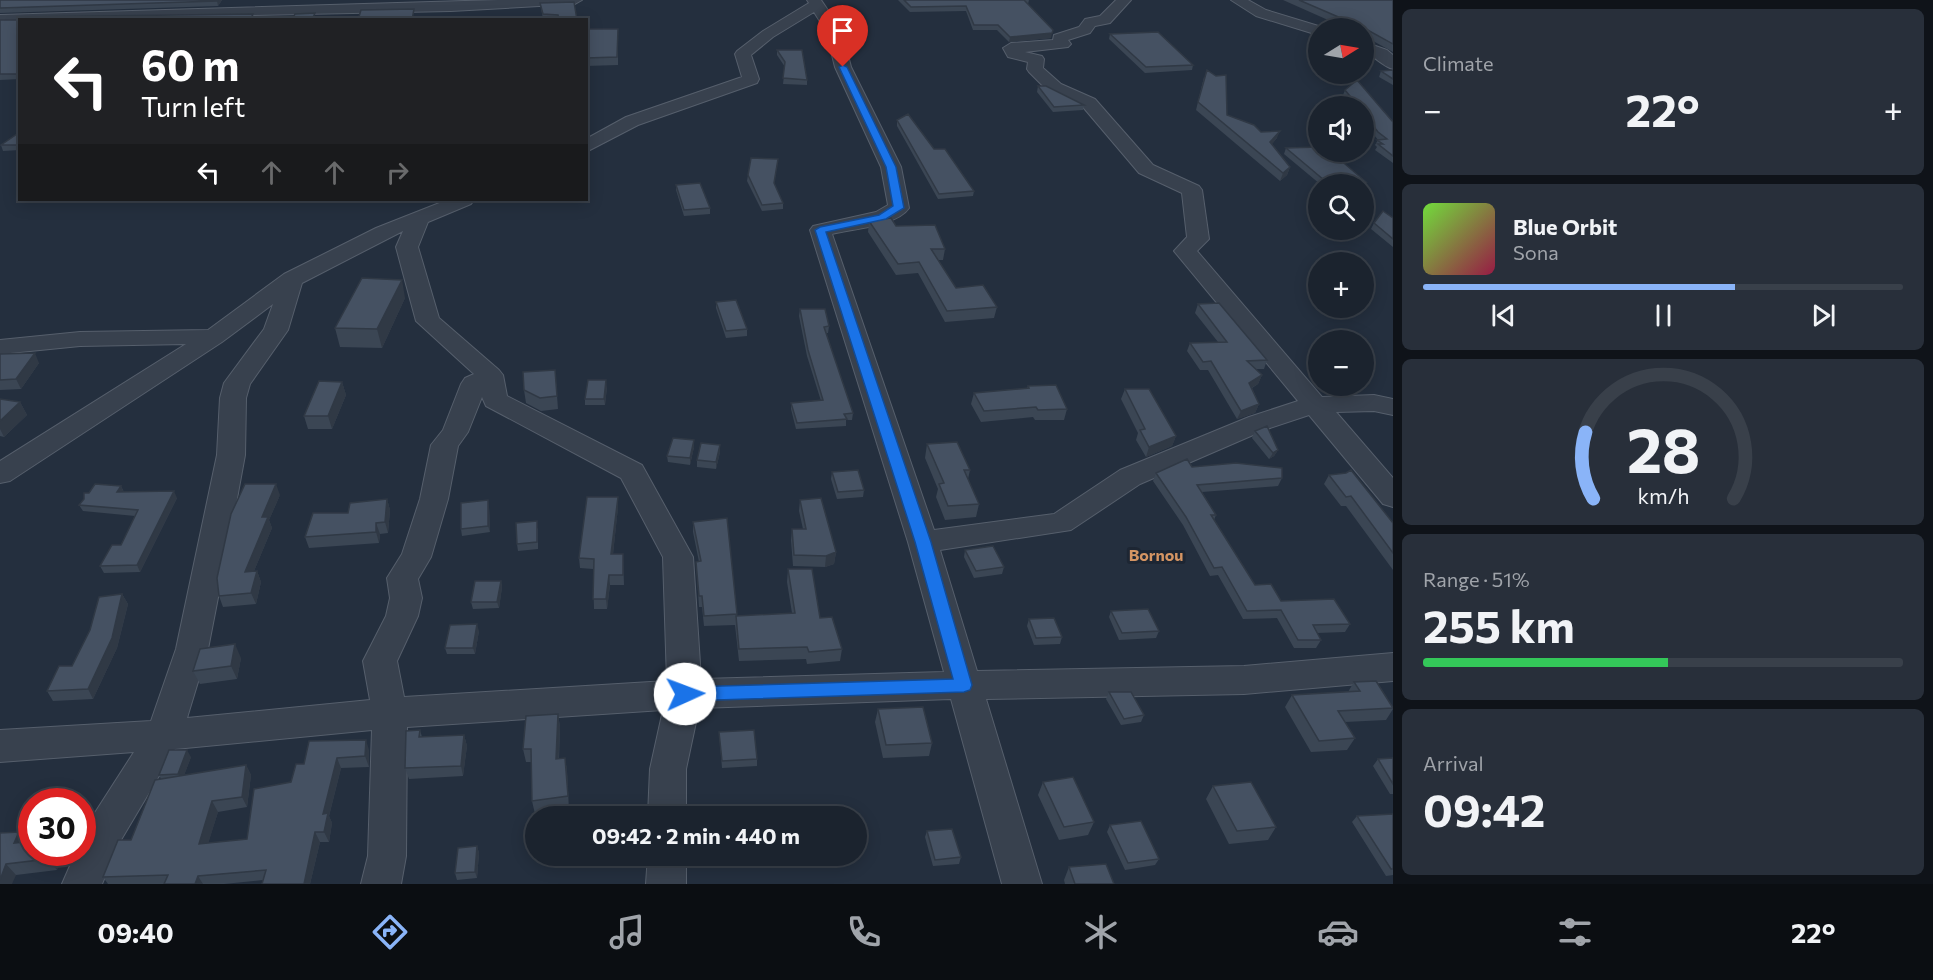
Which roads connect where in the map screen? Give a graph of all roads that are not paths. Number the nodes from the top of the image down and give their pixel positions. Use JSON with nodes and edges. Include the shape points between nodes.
{"nodes":[{"id":1,"x":575,"y":0,"type":"edge"},
{"id":2,"x":1124,"y":0,"type":"edge"},
{"id":3,"x":1238,"y":0,"type":"edge"},
{"id":4,"x":815,"y":2,"type":"edge"},
{"id":5,"x":18,"y":18,"type":"edge"},
{"id":6,"x":28,"y":18,"type":"edge"},
{"id":7,"x":0,"y":19,"type":"edge"},
{"id":8,"x":1308,"y":27,"type":"edge"},
{"id":9,"x":1374,"y":51,"type":"edge"},
{"id":10,"x":1389,"y":56,"type":"edge"},
{"id":11,"x":588,"y":146,"type":"edge"},
{"id":12,"x":462,"y":201,"type":"edge"},
{"id":13,"x":418,"y":220,"type":"junction"},
{"id":14,"x":292,"y":279,"type":"junction"},
{"id":15,"x":214,"y":337,"type":"junction"},
{"id":16,"x":0,"y":347,"type":"edge"},
{"id":17,"x":490,"y":375,"type":"junction"},
{"id":18,"x":1314,"y":405,"type":"junction"},
{"id":19,"x":1393,"y":407,"type":"edge"},
{"id":20,"x":0,"y":474,"type":"edge"},
{"id":21,"x":1393,"y":497,"type":"edge"},
{"id":22,"x":923,"y":542,"type":"junction"},
{"id":23,"x":1393,"y":668,"type":"edge"},
{"id":24,"x":964,"y":685,"type":"junction"},
{"id":25,"x":685,"y":694,"type":"junction"},
{"id":26,"x":390,"y":713,"type":"junction"},
{"id":27,"x":164,"y":735,"type":"junction"},
{"id":28,"x":0,"y":746,"type":"edge"},
{"id":29,"x":668,"y":806,"type":"edge"},
{"id":30,"x":667,"y":866,"type":"edge"},
{"id":31,"x":82,"y":884,"type":"edge"},
{"id":32,"x":381,"y":884,"type":"edge"},
{"id":33,"x":666,"y":884,"type":"edge"},
{"id":34,"x":1022,"y":884,"type":"edge"}],
"edges":[{"from":1,"to":6,"type":"street","via":[[451,8]]},
{"from":2,"to":18,"type":"street","via":[[1104,20],[1090,22],[1085,30],[1059,38],[1063,44],[1011,48],[1014,54],[1036,59],[1035,69],[1055,88],[1089,103],[1146,169],[1192,190],[1198,238],[1185,251]]},
{"from":3,"to":8,"type":"street","via":[[1261,13]]},
{"from":4,"to":11,"type":"street","via":[[743,54],[751,79],[632,121]]},
{"from":4,"to":22,"type":"street","via":[[834,31],[843,67],[891,167],[899,208],[882,217],[820,230]]},
{"from":5,"to":7,"type":"street"},
{"from":9,"to":10,"type":"street"},
{"from":12,"to":13,"type":"street"},
{"from":13,"to":14,"type":"street","via":[[383,232]]},
{"from":13,"to":17,"type":"street","via":[[407,247],[428,321]]},
{"from":14,"to":15,"type":"street"},
{"from":14,"to":27,"type":"street","via":[[276,330],[237,383],[231,455],[192,649]]},
{"from":15,"to":16,"type":"street","via":[[108,338]]},
{"from":15,"to":20,"type":"street"},
{"from":17,"to":25,"type":"street","via":[[495,400],[632,472],[678,557]]},
{"from":17,"to":26,"type":"street","via":[[474,384],[455,432],[445,445],[416,557],[402,578],[406,598],[402,616],[380,661]]},
{"from":18,"to":19,"type":"street"},
{"from":18,"to":21,"type":"street"},
{"from":18,"to":22,"type":"street","via":[[1258,423],[1130,477],[1061,523]]},
{"from":22,"to":24,"type":"street"},
{"from":23,"to":24,"type":"street","via":[[1244,680]]},
{"from":24,"to":25,"type":"street"},
{"from":24,"to":34,"type":"street"},
{"from":25,"to":26,"type":"street"},
{"from":25,"to":29,"type":"street","via":[[668,769]]},
{"from":26,"to":27,"type":"street"},
{"from":26,"to":32,"type":"street","via":[[387,856]]},
{"from":27,"to":28,"type":"street"},
{"from":27,"to":31,"type":"street","via":[[103,836]]},
{"from":30,"to":33,"type":"street"}]}
